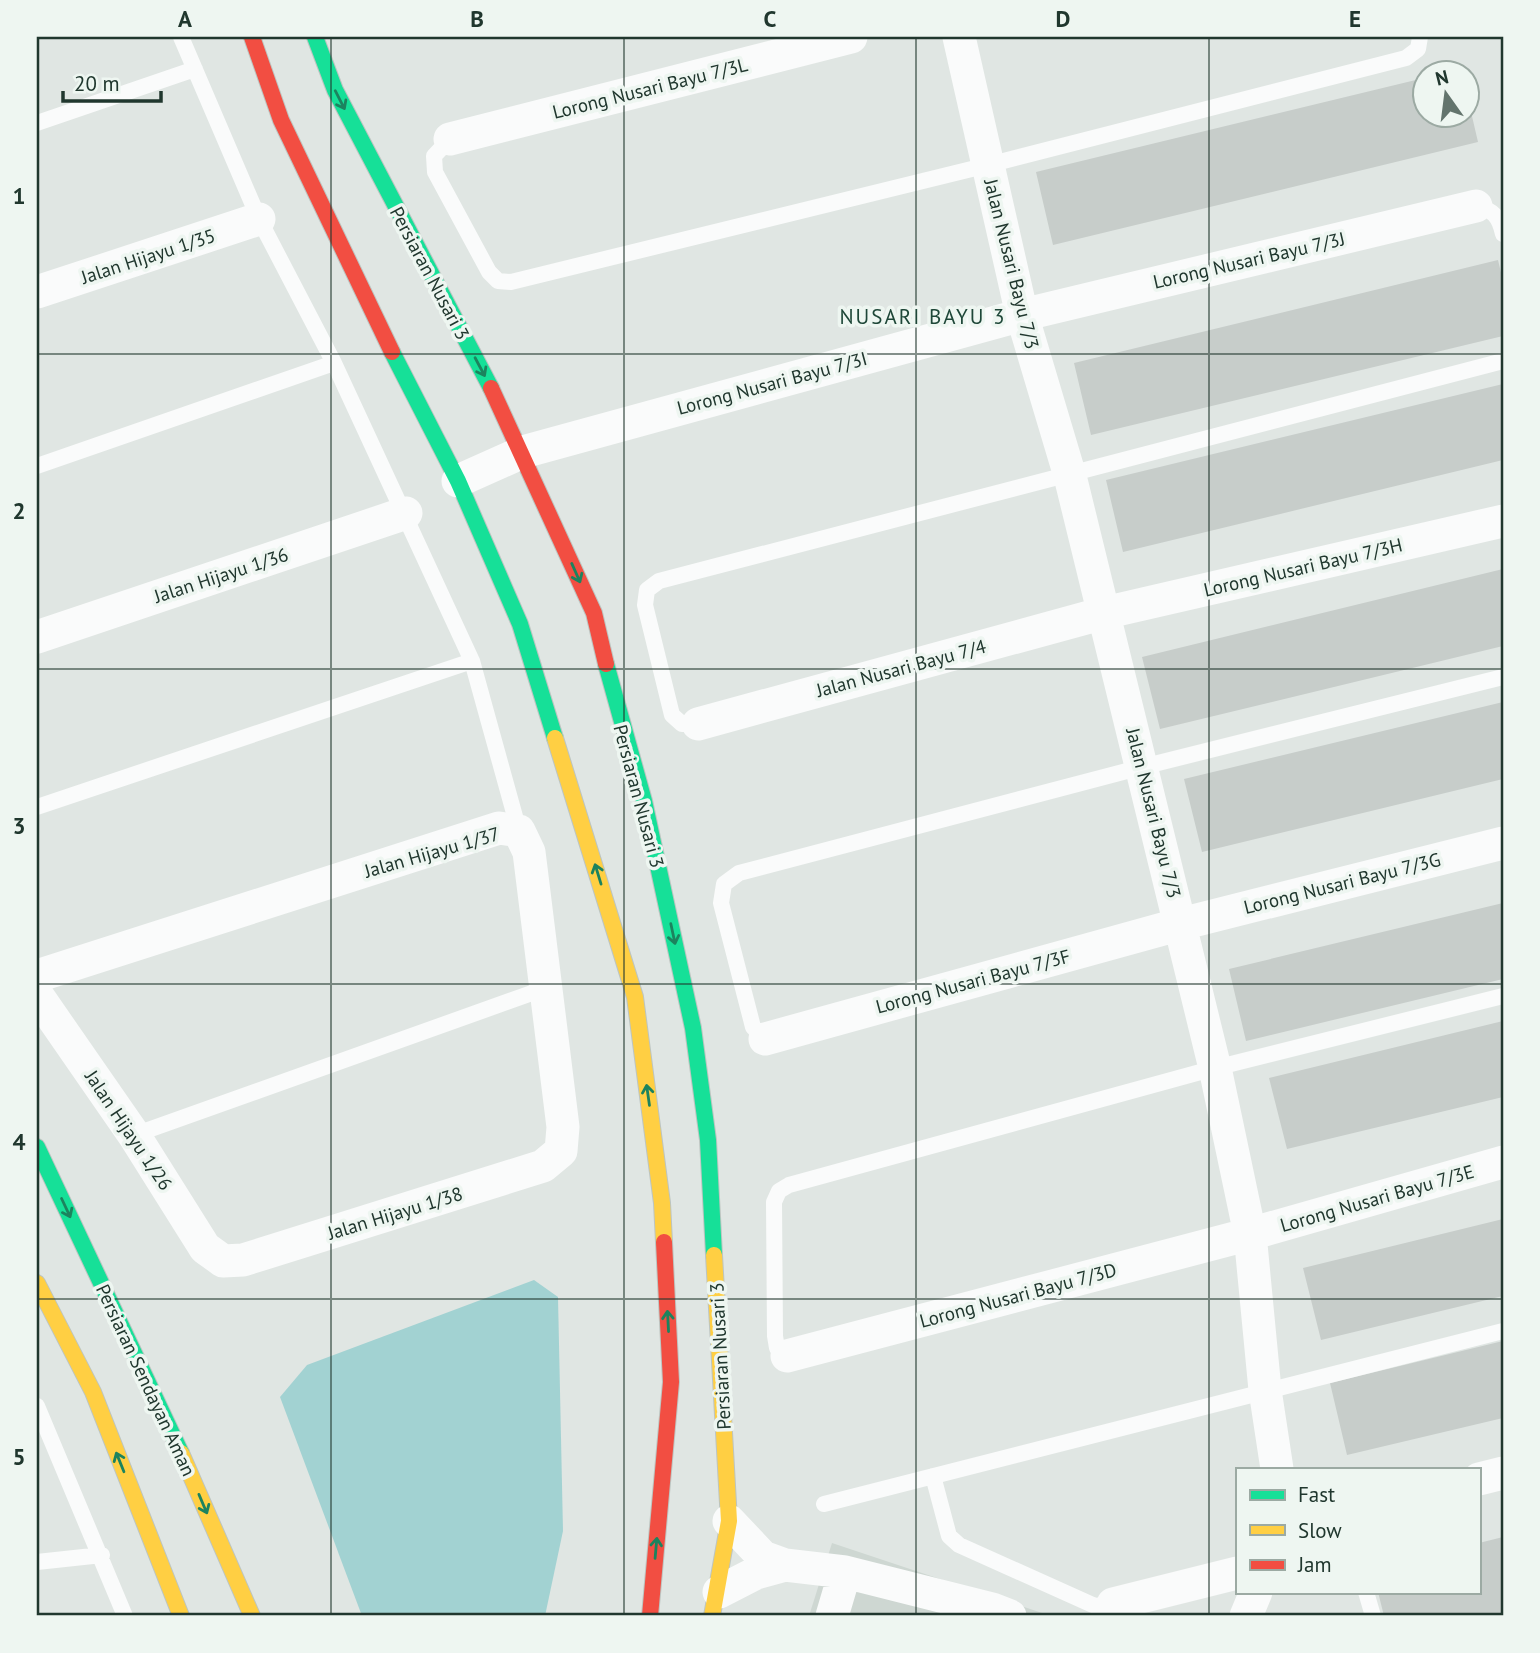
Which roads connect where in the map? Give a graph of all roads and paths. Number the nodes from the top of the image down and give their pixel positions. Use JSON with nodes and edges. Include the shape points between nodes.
{"nodes":[{"id":1,"x":181,"y":37,"type":"edge"},
{"id":2,"x":252,"y":37,"type":"edge"},
{"id":3,"x":315,"y":37,"type":"edge"},
{"id":4,"x":851,"y":37,"type":"edge"},
{"id":5,"x":959,"y":37,"type":"edge"},
{"id":6,"x":1420,"y":37,"type":"edge"},
{"id":7,"x":195,"y":69,"type":"junction"},
{"id":8,"x":37,"y":123,"type":"edge"},
{"id":9,"x":450,"y":139,"type":"joint"},
{"id":10,"x":988,"y":165,"type":"junction"},
{"id":11,"x":1476,"y":206,"type":"joint"},
{"id":12,"x":259,"y":219,"type":"junction"},
{"id":13,"x":1503,"y":234,"type":"edge"},
{"id":14,"x":37,"y":292,"type":"edge"},
{"id":15,"x":1022,"y":314,"type":"junction"},
{"id":16,"x":1503,"y":361,"type":"edge"},
{"id":17,"x":334,"y":363,"type":"junction"},
{"id":18,"x":523,"y":452,"type":"junction"},
{"id":19,"x":37,"y":466,"type":"edge"},
{"id":20,"x":1070,"y":475,"type":"junction"},
{"id":21,"x":458,"y":481,"type":"junction"},
{"id":22,"x":405,"y":513,"type":"junction"},
{"id":23,"x":1503,"y":521,"type":"edge"},
{"id":24,"x":1104,"y":613,"type":"junction"},
{"id":25,"x":37,"y":636,"type":"edge"},
{"id":26,"x":472,"y":661,"type":"junction"},
{"id":27,"x":1503,"y":677,"type":"edge"},
{"id":28,"x":698,"y":724,"type":"joint"},
{"id":29,"x":1142,"y":767,"type":"junction"},
{"id":30,"x":37,"y":807,"type":"edge"},
{"id":31,"x":519,"y":831,"type":"junction"},
{"id":32,"x":1503,"y":843,"type":"edge"},
{"id":33,"x":1181,"y":924,"type":"junction"},
{"id":34,"x":37,"y":976,"type":"edge"},
{"id":35,"x":546,"y":988,"type":"junction"},
{"id":36,"x":37,"y":995,"type":"edge"},
{"id":37,"x":1503,"y":996,"type":"edge"},
{"id":38,"x":765,"y":1039,"type":"joint"},
{"id":39,"x":1215,"y":1068,"type":"junction"},
{"id":40,"x":134,"y":1135,"type":"junction"},
{"id":41,"x":37,"y":1147,"type":"edge"},
{"id":42,"x":561,"y":1151,"type":"joint"},
{"id":43,"x":1503,"y":1162,"type":"edge"},
{"id":44,"x":1250,"y":1234,"type":"junction"},
{"id":45,"x":223,"y":1261,"type":"joint"},
{"id":46,"x":37,"y":1283,"type":"edge"},
{"id":47,"x":1503,"y":1331,"type":"edge"},
{"id":48,"x":787,"y":1356,"type":"joint"},
{"id":49,"x":1265,"y":1390,"type":"junction"},
{"id":50,"x":37,"y":1406,"type":"edge"},
{"id":51,"x":1277,"y":1468,"type":"edge"},
{"id":52,"x":1503,"y":1473,"type":"edge"},
{"id":53,"x":933,"y":1476,"type":"junction"},
{"id":54,"x":1480,"y":1479,"type":"edge"},
{"id":55,"x":824,"y":1504,"type":"dead end"},
{"id":56,"x":729,"y":1521,"type":"junction"},
{"id":57,"x":102,"y":1555,"type":"junction"},
{"id":58,"x":37,"y":1562,"type":"edge"},
{"id":59,"x":785,"y":1565,"type":"junction"},
{"id":60,"x":845,"y":1572,"type":"junction"},
{"id":61,"x":1236,"y":1573,"type":"edge"},
{"id":62,"x":1255,"y":1594,"type":"edge"},
{"id":63,"x":1367,"y":1594,"type":"edge"},
{"id":64,"x":715,"y":1604,"type":"edge"},
{"id":65,"x":1113,"y":1604,"type":"joint"},
{"id":66,"x":125,"y":1616,"type":"edge"},
{"id":67,"x":181,"y":1616,"type":"edge"},
{"id":68,"x":252,"y":1616,"type":"edge"},
{"id":69,"x":650,"y":1616,"type":"edge"},
{"id":70,"x":832,"y":1616,"type":"edge"},
{"id":71,"x":1010,"y":1616,"type":"edge"},
{"id":72,"x":1246,"y":1616,"type":"edge"},
{"id":73,"x":1373,"y":1616,"type":"edge"}],
"edges":[{"from":1,"to":7,"type":"lane"},
{"from":2,"to":21,"type":"main road","via":[[281,120]]},
{"from":3,"to":18,"type":"main road","name":"Persiaran Nusari 3","one_way":true,"via":[[335,90]]},
{"from":4,"to":9,"type":"street","name":"Lorong Nusari Bayu 7/3L"},
{"from":5,"to":10,"type":"street","name":"Jalan Nusari Bayu 7/3"},
{"from":6,"to":10,"type":"lane","via":[[1418,49],[1406,58]]},
{"from":7,"to":8,"type":"lane"},
{"from":7,"to":12,"type":"lane"},
{"from":9,"to":10,"type":"lane","via":[[434,156],[435,173],[489,272],[498,281],[511,282]]},
{"from":10,"to":15,"type":"street","name":"Jalan Nusari Bayu 7/3"},
{"from":11,"to":13,"type":"lane","via":[[1490,209],[1500,220]]},
{"from":11,"to":15,"type":"street","name":"Lorong Nusari Bayu 7/3J"},
{"from":12,"to":14,"type":"street","name":"Jalan Hijayu 1/35"},
{"from":12,"to":17,"type":"lane"},
{"from":15,"to":18,"type":"street","name":"Lorong Nusari Bayu 7/3I"},
{"from":15,"to":20,"type":"street","name":"Jalan Nusari Bayu 7/3"},
{"from":16,"to":20,"type":"lane"},
{"from":17,"to":19,"type":"lane"},
{"from":17,"to":22,"type":"lane"},
{"from":18,"to":21,"type":"street","name":"Lorong Nusari Bayu 7/3I"},
{"from":18,"to":56,"type":"main road","name":"Persiaran Nusari 3","one_way":true,"via":[[593,612],[644,801],[693,1028],[708,1140]]},
{"from":20,"to":24,"type":"street","name":"Jalan Nusari Bayu 7/3"},
{"from":20,"to":28,"type":"lane","via":[[659,581],[647,590],[645,605],[671,715],[682,724]]},
{"from":69,"to":21,"type":"main road","one_way":true,"via":[[671,1382],[662,1203],[635,997],[520,624]]},
{"from":22,"to":25,"type":"street","name":"Jalan Hijayu 1/36"},
{"from":22,"to":26,"type":"lane"},
{"from":23,"to":24,"type":"street","name":"Lorong Nusari Bayu 7/3H"},
{"from":24,"to":28,"type":"street","name":"Jalan Nusari Bayu 7/4"},
{"from":24,"to":29,"type":"street","name":"Jalan Nusari Bayu 7/3"},
{"from":26,"to":30,"type":"lane"},
{"from":26,"to":31,"type":"lane"},
{"from":27,"to":29,"type":"lane"},
{"from":29,"to":33,"type":"street","name":"Jalan Nusari Bayu 7/3"},
{"from":29,"to":38,"type":"lane","via":[[739,873],[724,884],[721,903],[753,1027]]},
{"from":31,"to":34,"type":"street","name":"Jalan Hijayu 1/37","via":[[499,828]]},
{"from":31,"to":35,"type":"street","name":"Jalan Hijayu 1/37","via":[[529,852]]},
{"from":32,"to":33,"type":"street","name":"Lorong Nusari Bayu 7/3G"},
{"from":33,"to":38,"type":"street","name":"Lorong Nusari Bayu 7/3F"},
{"from":33,"to":39,"type":"street","name":"Jalan Nusari Bayu 7/3"},
{"from":35,"to":40,"type":"lane"},
{"from":35,"to":42,"type":"street","name":"Jalan Hijayu 1/37","via":[[563,1127]]},
{"from":36,"to":40,"type":"street","name":"Jalan Hijayu 1/26"},
{"from":37,"to":39,"type":"lane"},
{"from":39,"to":44,"type":"street","name":"Jalan Nusari Bayu 7/3"},
{"from":39,"to":48,"type":"lane","via":[[779,1191],[774,1202],[775,1336],[777,1348]]},
{"from":40,"to":45,"type":"street","name":"Jalan Hijayu 1/26","via":[[205,1248]]},
{"from":41,"to":68,"type":"main road","name":"Persiaran Sendayan Aman","one_way":true},
{"from":42,"to":45,"type":"street","name":"Jalan Hijayu 1/38","via":[[543,1167],[243,1260]]},
{"from":43,"to":44,"type":"street","name":"Lorong Nusari Bayu 7/3E"},
{"from":44,"to":48,"type":"street","name":"Lorong Nusari Bayu 7/3D"},
{"from":44,"to":49,"type":"street","name":"Jalan Nusari Bayu 7/3"},
{"from":67,"to":46,"type":"main road","one_way":true,"via":[[93,1392]]},
{"from":47,"to":49,"type":"lane"},
{"from":49,"to":51,"type":"street","name":"Jalan Nusari Bayu 7/3"},
{"from":49,"to":53,"type":"lane"},
{"from":50,"to":57,"type":"lane"},
{"from":52,"to":54,"type":"street"},
{"from":53,"to":55,"type":"lane"},
{"from":53,"to":65,"type":"lane","via":[[949,1536],[959,1545],[1095,1606]]},
{"from":56,"to":59,"type":"street","via":[[763,1557]]},
{"from":56,"to":64,"type":"main road","name":"Persiaran Nusari 3"},
{"from":57,"to":58,"type":"lane"},
{"from":57,"to":66,"type":"lane"},
{"from":59,"to":60,"type":"street"},
{"from":59,"to":64,"type":"street","via":[[756,1573]]},
{"from":60,"to":70,"type":"street"},
{"from":60,"to":71,"type":"street"},
{"from":61,"to":65,"type":"street"},
{"from":62,"to":72,"type":"street"},
{"from":63,"to":73,"type":"lane"}]}
